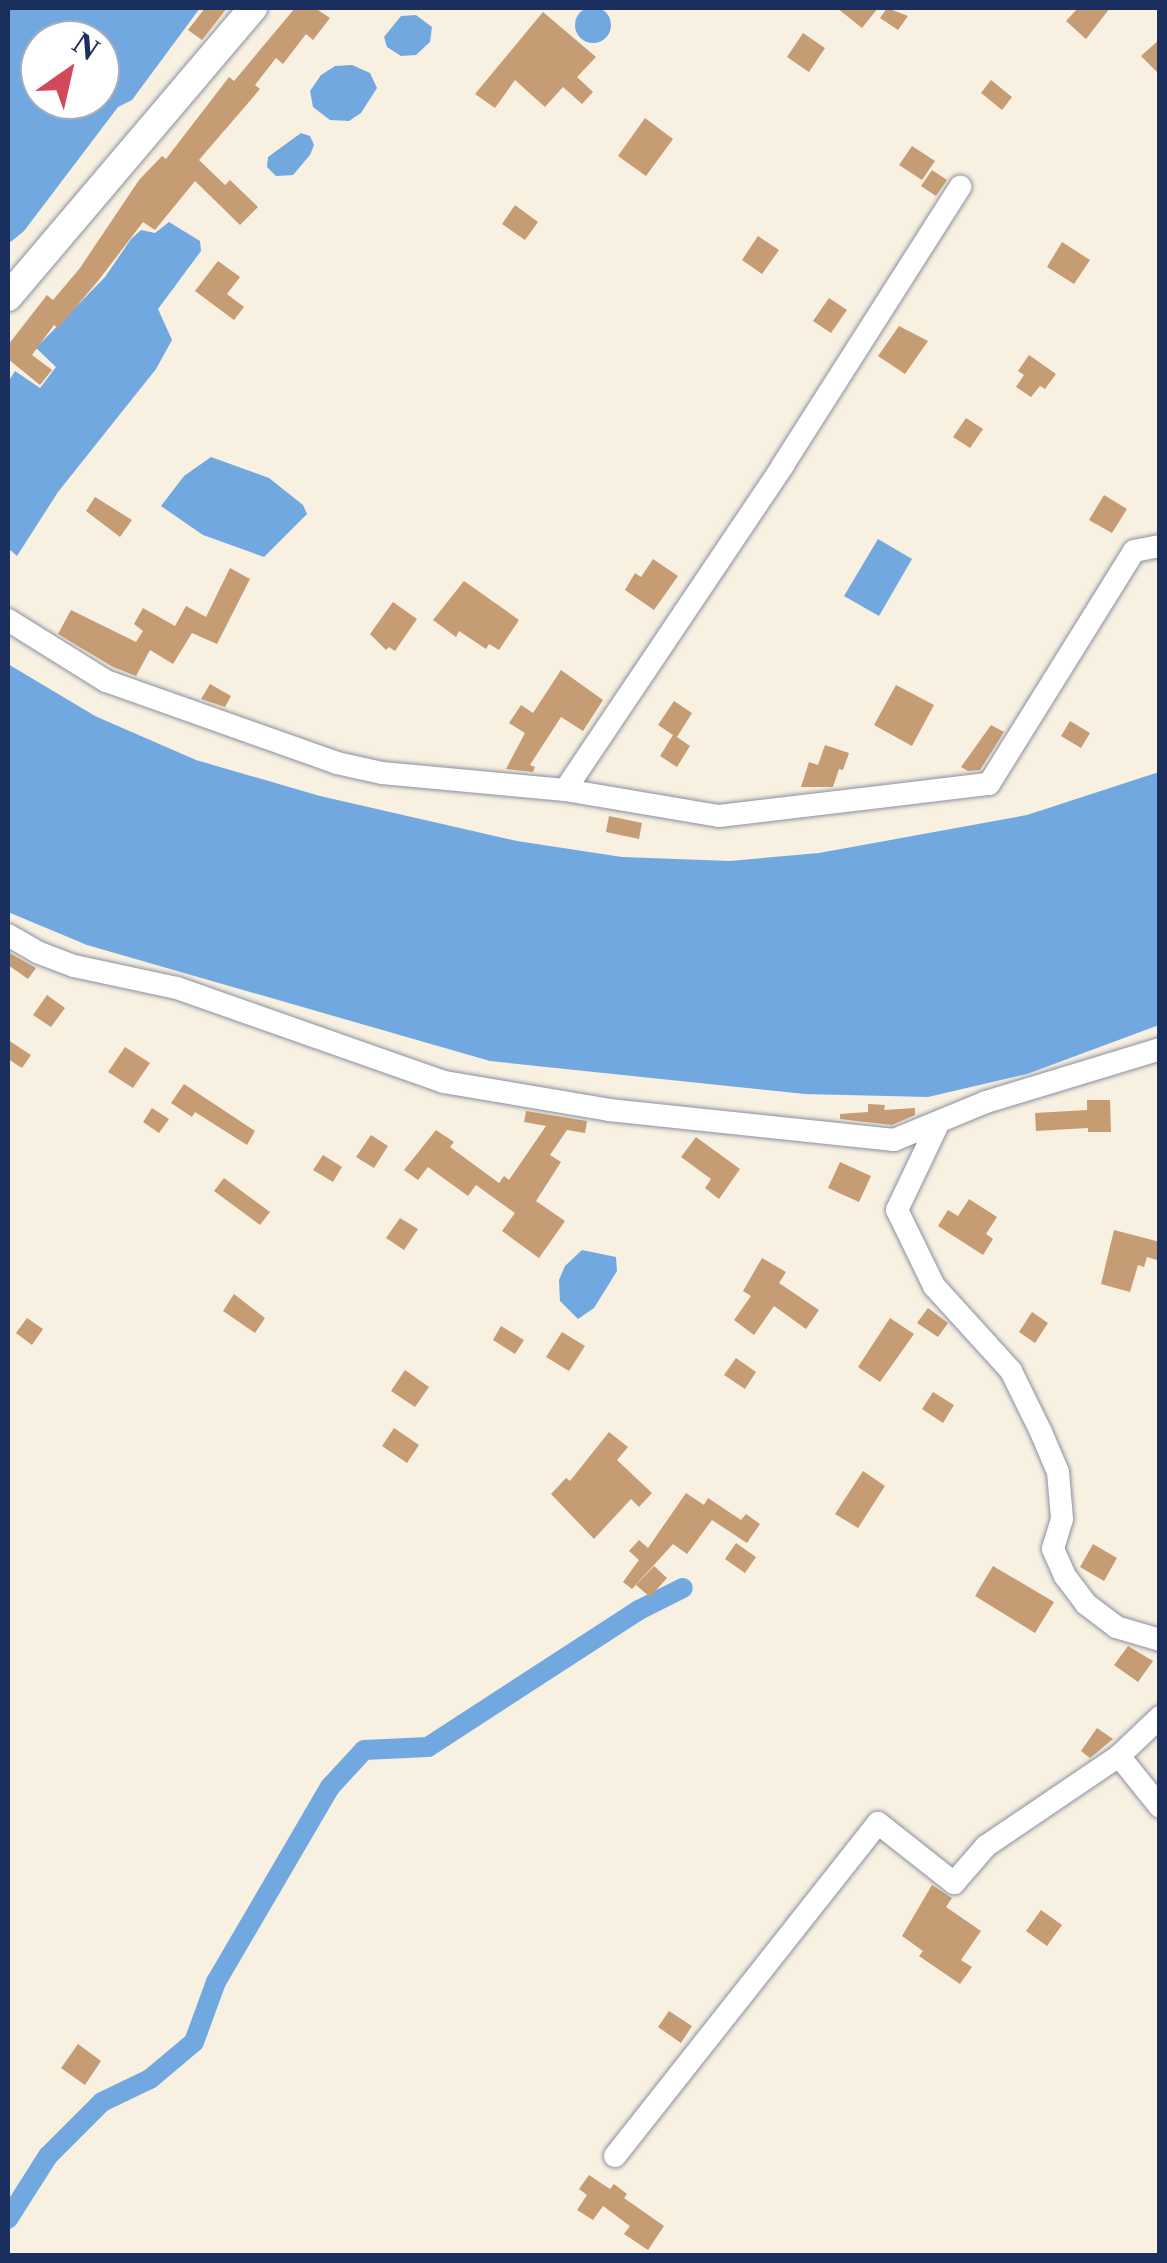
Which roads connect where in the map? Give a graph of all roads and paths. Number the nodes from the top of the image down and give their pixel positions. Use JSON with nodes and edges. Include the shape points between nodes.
{"nodes":[{"id":1,"x":252,"y":8,"type":"edge"},
{"id":2,"x":960,"y":186,"type":"dead end"},
{"id":3,"x":8,"y":297,"type":"edge"},
{"id":4,"x":1160,"y":546,"type":"edge"},
{"id":5,"x":8,"y":620,"type":"edge"},
{"id":6,"x":565,"y":790,"type":"junction"},
{"id":7,"x":8,"y":935,"type":"edge"},
{"id":8,"x":1160,"y":1049,"type":"edge"},
{"id":9,"x":938,"y":1124,"type":"junction"},
{"id":10,"x":1160,"y":1640,"type":"edge"},
{"id":11,"x":1160,"y":1717,"type":"edge"},
{"id":12,"x":1118,"y":1756,"type":"junction"},
{"id":13,"x":1160,"y":1807,"type":"edge"},
{"id":14,"x":615,"y":2156,"type":"dead end"}],
"edges":[{"from":1,"to":3,"type":"main road"},
{"from":2,"to":6,"type":"street"},
{"from":4,"to":6,"type":"street","via":[[1134,551],[989,784],[719,816]]},
{"from":5,"to":6,"type":"street","via":[[106,681],[337,763]]},
{"from":7,"to":9,"type":"street","via":[[74,966],[195,994],[444,1082],[610,1110],[894,1140]]},
{"from":8,"to":9,"type":"street","via":[[986,1102]]},
{"from":9,"to":10,"type":"street","via":[[897,1210],[934,1286],[1011,1371],[1042,1432],[1058,1472],[1062,1519],[1053,1549],[1065,1576],[1116,1628]]},
{"from":11,"to":12,"type":"street"},
{"from":12,"to":13,"type":"street"},
{"from":12,"to":14,"type":"street","via":[[986,1846],[954,1883],[878,1824]]}]}
